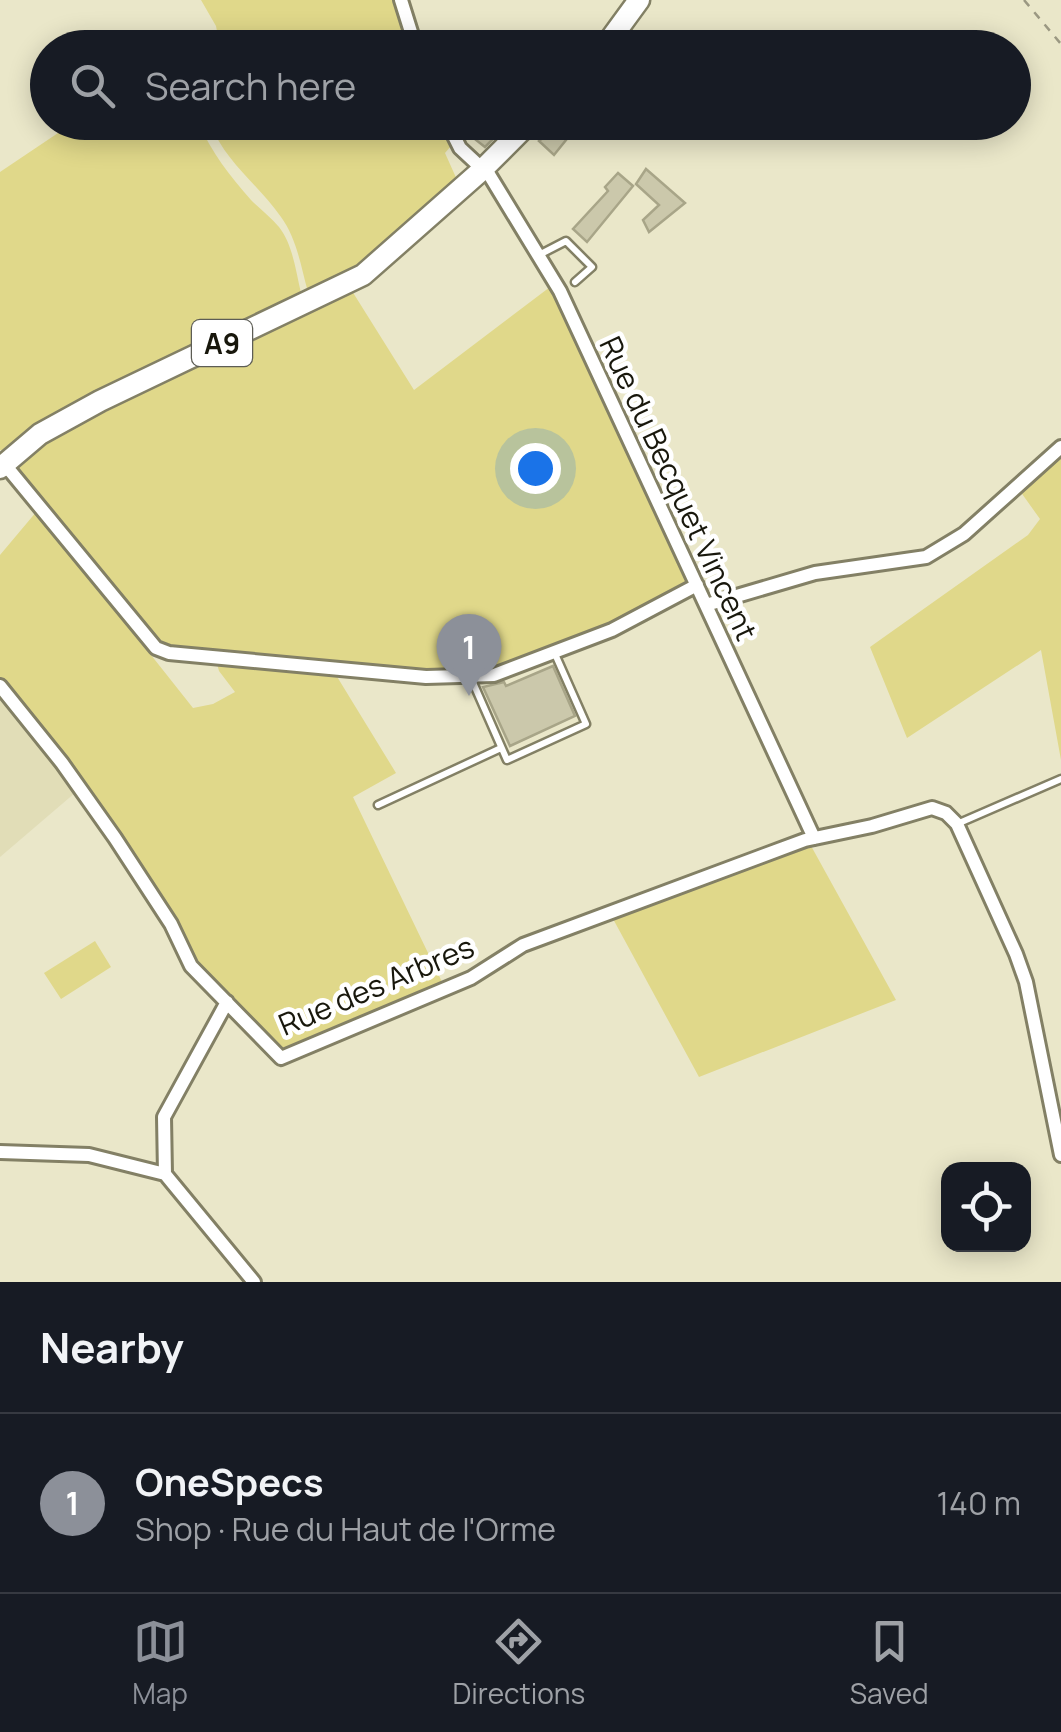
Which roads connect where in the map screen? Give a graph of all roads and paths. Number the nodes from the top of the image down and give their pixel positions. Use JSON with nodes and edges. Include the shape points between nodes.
{"nodes":[{"id":1,"x":401,"y":0,"type":"edge"},
{"id":2,"x":639,"y":0,"type":"edge"},
{"id":3,"x":1024,"y":0,"type":"edge"},
{"id":4,"x":410,"y":30,"type":"edge"},
{"id":5,"x":617,"y":30,"type":"edge"},
{"id":6,"x":1061,"y":44,"type":"edge"},
{"id":7,"x":456,"y":140,"type":"edge"},
{"id":8,"x":512,"y":140,"type":"edge"},
{"id":9,"x":482,"y":170,"type":"junction"},
{"id":10,"x":539,"y":255,"type":"junction"},
{"id":11,"x":574,"y":282,"type":"dead end"},
{"id":12,"x":1061,"y":447,"type":"edge"},
{"id":13,"x":1,"y":464,"type":"edge"},
{"id":14,"x":696,"y":585,"type":"junction"},
{"id":15,"x":706,"y":604,"type":"junction"},
{"id":16,"x":554,"y":654,"type":"junction"},
{"id":17,"x":471,"y":678,"type":"junction"},
{"id":18,"x":0,"y":686,"type":"edge"},
{"id":19,"x":501,"y":748,"type":"junction"},
{"id":20,"x":1061,"y":779,"type":"edge"},
{"id":21,"x":378,"y":805,"type":"dead end"},
{"id":22,"x":957,"y":824,"type":"junction"},
{"id":23,"x":814,"y":838,"type":"junction"},
{"id":24,"x":227,"y":1002,"type":"junction"},
{"id":25,"x":0,"y":1152,"type":"edge"},
{"id":26,"x":1061,"y":1155,"type":"edge"},
{"id":27,"x":165,"y":1174,"type":"junction"},
{"id":28,"x":254,"y":1282,"type":"edge"}],
"edges":[{"from":1,"to":4,"type":"street"},
{"from":2,"to":5,"type":"main road"},
{"from":3,"to":6,"type":"path"},
{"from":7,"to":9,"type":"street","name":"Rue du Becquet Vincent"},
{"from":8,"to":9,"type":"main road","number":"A9"},
{"from":9,"to":10,"type":"street","name":"Rue du Becquet Vincent"},
{"from":9,"to":13,"type":"main road","number":"A9","via":[[362,275],[100,400]]},
{"from":10,"to":11,"type":"lane","via":[[566,241],[592,267]]},
{"from":10,"to":14,"type":"street","name":"Rue du Becquet Vincent"},
{"from":12,"to":15,"type":"street","via":[[964,534],[926,557],[815,572]]},
{"from":13,"to":17,"type":"street","via":[[156,648]]},
{"from":14,"to":15,"type":"street","name":"Rue du Becquet Vincent"},
{"from":14,"to":16,"type":"street"},
{"from":15,"to":23,"type":"street","name":"Rue du Becquet Vincent"},
{"from":16,"to":17,"type":"street"},
{"from":16,"to":19,"type":"lane","via":[[586,724],[507,760]]},
{"from":17,"to":19,"type":"lane"},
{"from":18,"to":24,"type":"street","name":"Rue des Arbres","via":[[114,838],[191,966]]},
{"from":19,"to":21,"type":"lane"},
{"from":20,"to":22,"type":"lane"},
{"from":22,"to":23,"type":"street","via":[[932,808]]},
{"from":22,"to":26,"type":"street","via":[[1026,982]]},
{"from":23,"to":24,"type":"street","name":"Rue des Arbres","via":[[523,945],[471,978],[281,1058]]},
{"from":24,"to":27,"type":"street","via":[[164,1118]]},
{"from":25,"to":27,"type":"street","via":[[89,1156]]},
{"from":27,"to":28,"type":"street"}]}
